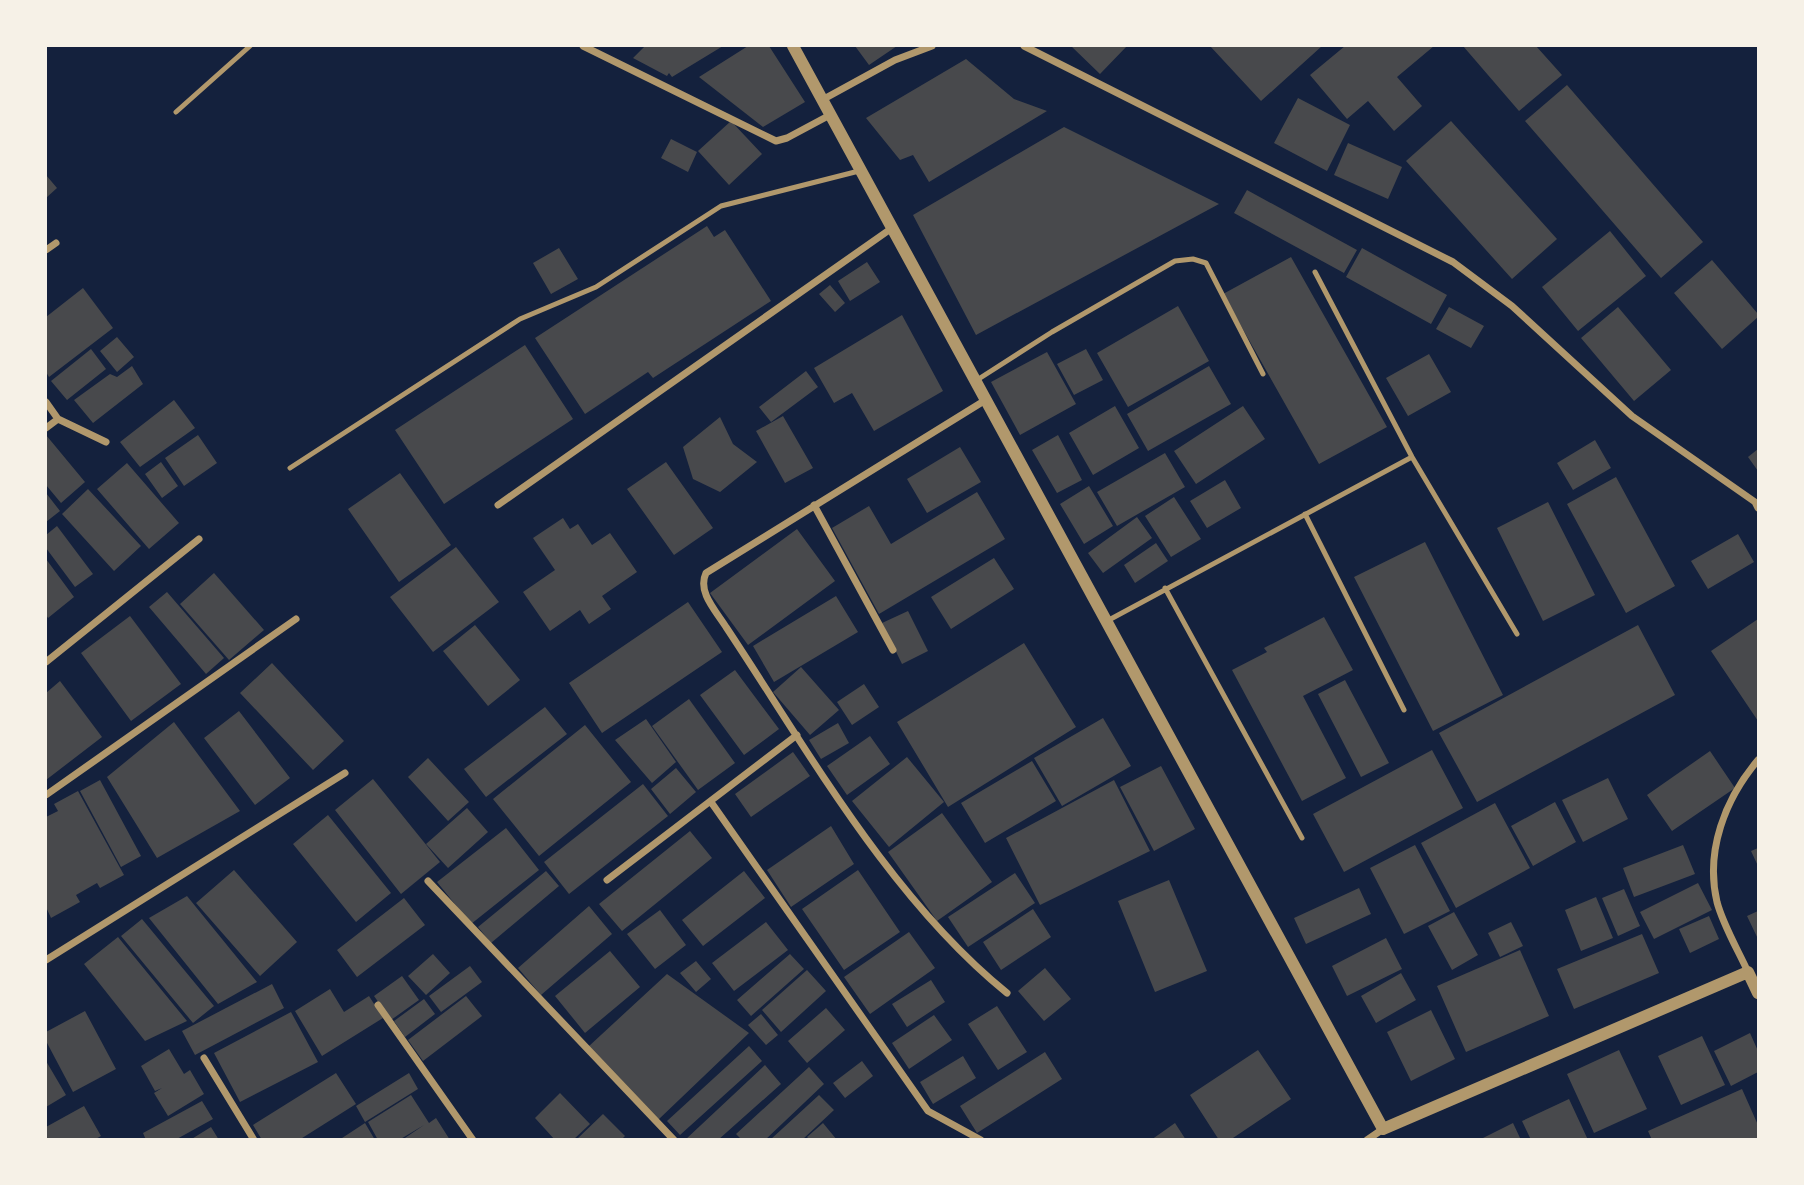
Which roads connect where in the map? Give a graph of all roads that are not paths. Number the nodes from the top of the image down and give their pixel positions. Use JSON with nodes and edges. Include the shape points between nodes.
{"nodes":[{"id":1,"x":250,"y":46,"type":"edge"},
{"id":2,"x":583,"y":46,"type":"edge"},
{"id":3,"x":793,"y":46,"type":"edge"},
{"id":4,"x":932,"y":46,"type":"edge"},
{"id":5,"x":1024,"y":46,"type":"edge"},
{"id":6,"x":822,"y":100,"type":"junction"},
{"id":7,"x":176,"y":112,"type":"dead end"},
{"id":8,"x":830,"y":115,"type":"junction"},
{"id":9,"x":860,"y":170,"type":"junction"},
{"id":10,"x":892,"y":229,"type":"junction"},
{"id":11,"x":56,"y":243,"type":"dead end"},
{"id":12,"x":46,"y":250,"type":"edge"},
{"id":13,"x":1315,"y":272,"type":"dead end"},
{"id":14,"x":1263,"y":374,"type":"dead end"},
{"id":15,"x":974,"y":382,"type":"junction"},
{"id":16,"x":984,"y":401,"type":"junction"},
{"id":17,"x":46,"y":402,"type":"edge"},
{"id":18,"x":58,"y":419,"type":"junction"},
{"id":19,"x":46,"y":428,"type":"edge"},
{"id":20,"x":106,"y":442,"type":"dead end"},
{"id":21,"x":1412,"y":457,"type":"junction"},
{"id":22,"x":290,"y":468,"type":"dead end"},
{"id":23,"x":498,"y":505,"type":"dead end"},
{"id":24,"x":814,"y":505,"type":"junction"},
{"id":25,"x":1759,"y":508,"type":"edge"},
{"id":26,"x":1305,"y":514,"type":"junction"},
{"id":27,"x":199,"y":539,"type":"dead end"},
{"id":28,"x":1165,"y":588,"type":"junction"},
{"id":29,"x":296,"y":619,"type":"dead end"},
{"id":30,"x":1107,"y":621,"type":"junction"},
{"id":31,"x":1517,"y":634,"type":"dead end"},
{"id":32,"x":893,"y":650,"type":"dead end"},
{"id":33,"x":46,"y":662,"type":"edge"},
{"id":34,"x":1404,"y":710,"type":"dead end"},
{"id":35,"x":797,"y":734,"type":"junction"},
{"id":36,"x":1759,"y":760,"type":"edge"},
{"id":37,"x":345,"y":772,"type":"dead end"},
{"id":38,"x":46,"y":795,"type":"edge"},
{"id":39,"x":710,"y":802,"type":"junction"},
{"id":40,"x":1302,"y":838,"type":"dead end"},
{"id":41,"x":607,"y":880,"type":"dead end"},
{"id":42,"x":428,"y":881,"type":"dead end"},
{"id":43,"x":46,"y":960,"type":"edge"},
{"id":44,"x":1748,"y":972,"type":"junction"},
{"id":45,"x":1007,"y":993,"type":"dead end"},
{"id":46,"x":1759,"y":993,"type":"edge"},
{"id":47,"x":378,"y":1004,"type":"dead end"},
{"id":48,"x":204,"y":1058,"type":"dead end"},
{"id":49,"x":1383,"y":1129,"type":"junction"},
{"id":50,"x":254,"y":1139,"type":"edge"},
{"id":51,"x":473,"y":1139,"type":"edge"},
{"id":52,"x":674,"y":1139,"type":"edge"},
{"id":53,"x":981,"y":1139,"type":"edge"},
{"id":54,"x":1367,"y":1139,"type":"edge"}],
"edges":[{"from":1,"to":7,"type":"lane"},
{"from":2,"to":8,"type":"street","via":[[776,141]]},
{"from":3,"to":6,"type":"street"},
{"from":4,"to":6,"type":"street","via":[[895,60]]},
{"from":5,"to":25,"type":"street","via":[[1453,262],[1512,306],[1632,416]]},
{"from":6,"to":8,"type":"street"},
{"from":8,"to":9,"type":"street"},
{"from":9,"to":10,"type":"street"},
{"from":9,"to":22,"type":"lane","via":[[721,206],[596,287],[520,319]]},
{"from":10,"to":15,"type":"street"},
{"from":10,"to":23,"type":"street"},
{"from":11,"to":12,"type":"street"},
{"from":13,"to":21,"type":"lane"},
{"from":14,"to":15,"type":"lane","via":[[1206,263],[1193,259],[1175,261]]},
{"from":15,"to":16,"type":"street"},
{"from":16,"to":24,"type":"street"},
{"from":16,"to":30,"type":"street"},
{"from":17,"to":18,"type":"street"},
{"from":18,"to":19,"type":"street"},
{"from":18,"to":20,"type":"street"},
{"from":21,"to":26,"type":"lane"},
{"from":21,"to":31,"type":"lane"},
{"from":24,"to":32,"type":"street"},
{"from":24,"to":35,"type":"street","via":[[706,573],[702,582],[704,592]]},
{"from":26,"to":28,"type":"lane"},
{"from":26,"to":34,"type":"lane"},
{"from":27,"to":33,"type":"street"},
{"from":28,"to":30,"type":"lane"},
{"from":28,"to":40,"type":"lane"},
{"from":29,"to":38,"type":"street"},
{"from":30,"to":49,"type":"street"},
{"from":35,"to":39,"type":"street"},
{"from":35,"to":45,"type":"street","via":[[921,910],[950,944]]},
{"from":36,"to":44,"type":"street","via":[[1729,802],[1716,846],[1714,874],[1718,904]]},
{"from":37,"to":43,"type":"street"},
{"from":39,"to":41,"type":"street"},
{"from":39,"to":53,"type":"street","via":[[928,1111]]},
{"from":42,"to":52,"type":"street"},
{"from":44,"to":46,"type":"street"},
{"from":44,"to":49,"type":"street"},
{"from":47,"to":51,"type":"street"},
{"from":48,"to":50,"type":"street"},
{"from":49,"to":54,"type":"street"}]}
